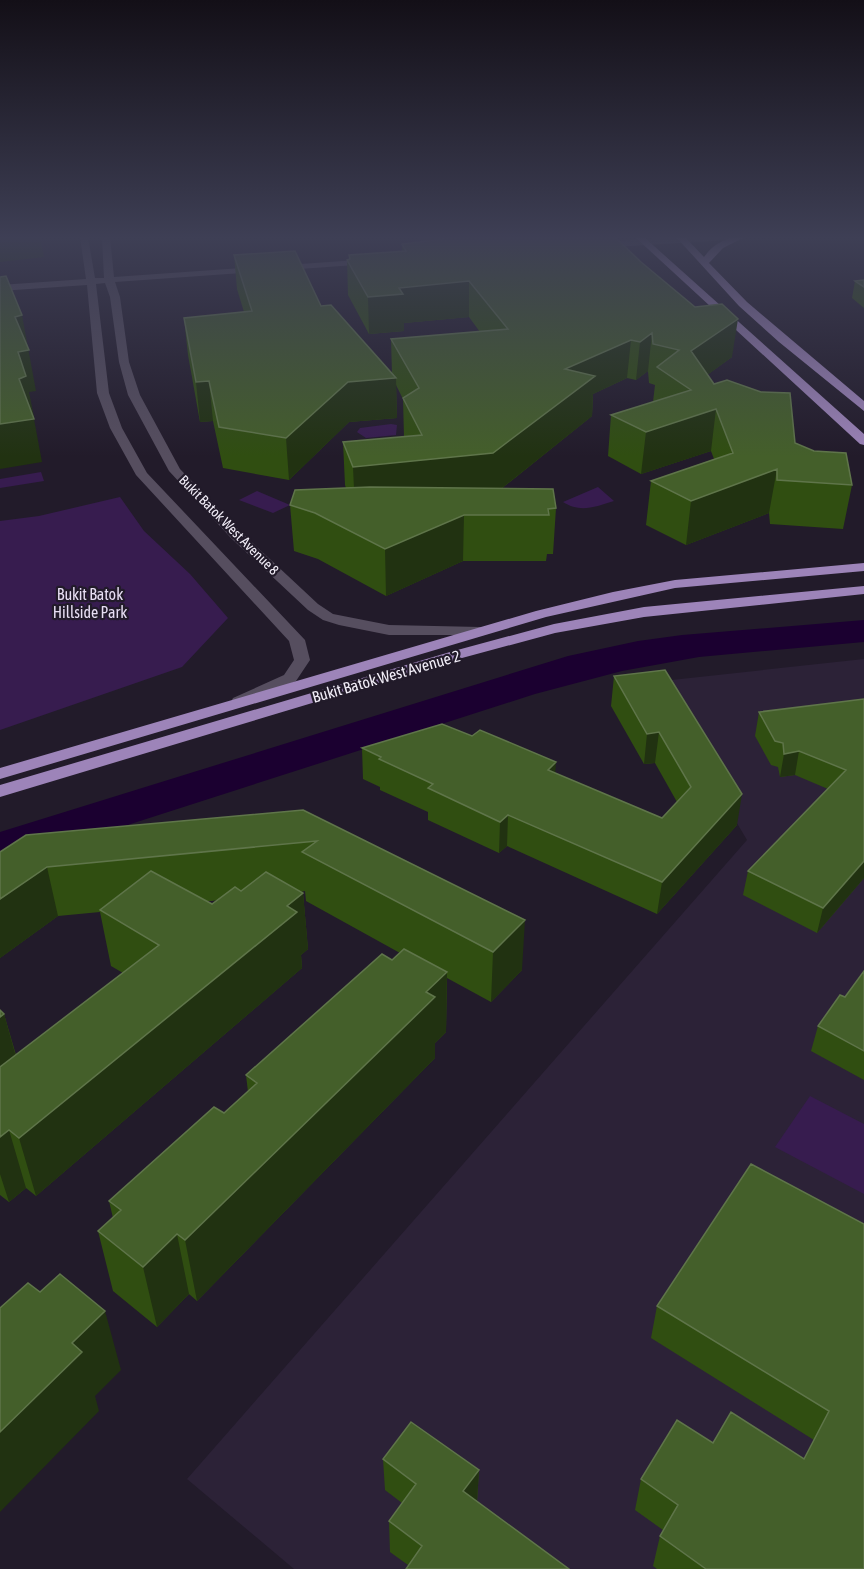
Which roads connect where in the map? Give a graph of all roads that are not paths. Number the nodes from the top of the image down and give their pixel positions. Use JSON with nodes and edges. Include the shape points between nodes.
{"nodes":[{"id":1,"x":94,"y":310,"type":"edge"},
{"id":2,"x":117,"y":310,"type":"edge"},
{"id":3,"x":719,"y":310,"type":"edge"},
{"id":4,"x":750,"y":310,"type":"edge"},
{"id":5,"x":864,"y":407,"type":"edge"},
{"id":6,"x":864,"y":441,"type":"edge"},
{"id":7,"x":163,"y":450,"type":"junction"},
{"id":8,"x":132,"y":455,"type":"junction"},
{"id":9,"x":864,"y":567,"type":"edge"},
{"id":10,"x":777,"y":574,"type":"junction"},
{"id":11,"x":864,"y":590,"type":"edge"},
{"id":12,"x":779,"y":597,"type":"junction"},
{"id":13,"x":480,"y":632,"type":"junction"},
{"id":14,"x":234,"y":704,"type":"junction"},
{"id":15,"x":0,"y":774,"type":"edge"},
{"id":16,"x":0,"y":791,"type":"edge"}],
"edges":[{"from":1,"to":8,"type":"street","name":"Bukit Batok West Avenue 8","via":[[103,393],[116,428]]},
{"from":2,"to":7,"type":"street","name":"Bukit Batok West Avenue 8","via":[[124,362],[134,395]]},
{"from":3,"to":6,"type":"main road"},
{"from":4,"to":5,"type":"main road"},
{"from":7,"to":8,"type":"street","via":[[150,458]]},
{"from":7,"to":13,"type":"street","name":"Bukit Batok West Avenue 8","via":[[190,487],[312,608],[344,622],[389,630]]},
{"from":8,"to":14,"type":"street","name":"Bukit Batok West Avenue 8","via":[[142,475],[297,640],[302,660],[290,678]]},
{"from":9,"to":10,"type":"main road","name":"Bukit Batok West Avenue 2"},
{"from":10,"to":12,"type":"main road","name":"Bukit Batok West Avenue 2","via":[[791,578],[801,587]]},
{"from":10,"to":13,"type":"main road","name":"Bukit Batok West Avenue 2","via":[[654,588]]},
{"from":11,"to":12,"type":"main road","name":"Bukit Batok West Avenue 2"},
{"from":12,"to":16,"type":"main road","name":"Bukit Batok West Avenue 2","via":[[644,612],[555,628]]},
{"from":13,"to":14,"type":"main road","name":"Bukit Batok West Avenue 2"},
{"from":14,"to":15,"type":"main road","name":"Bukit Batok West Avenue 2"}]}
